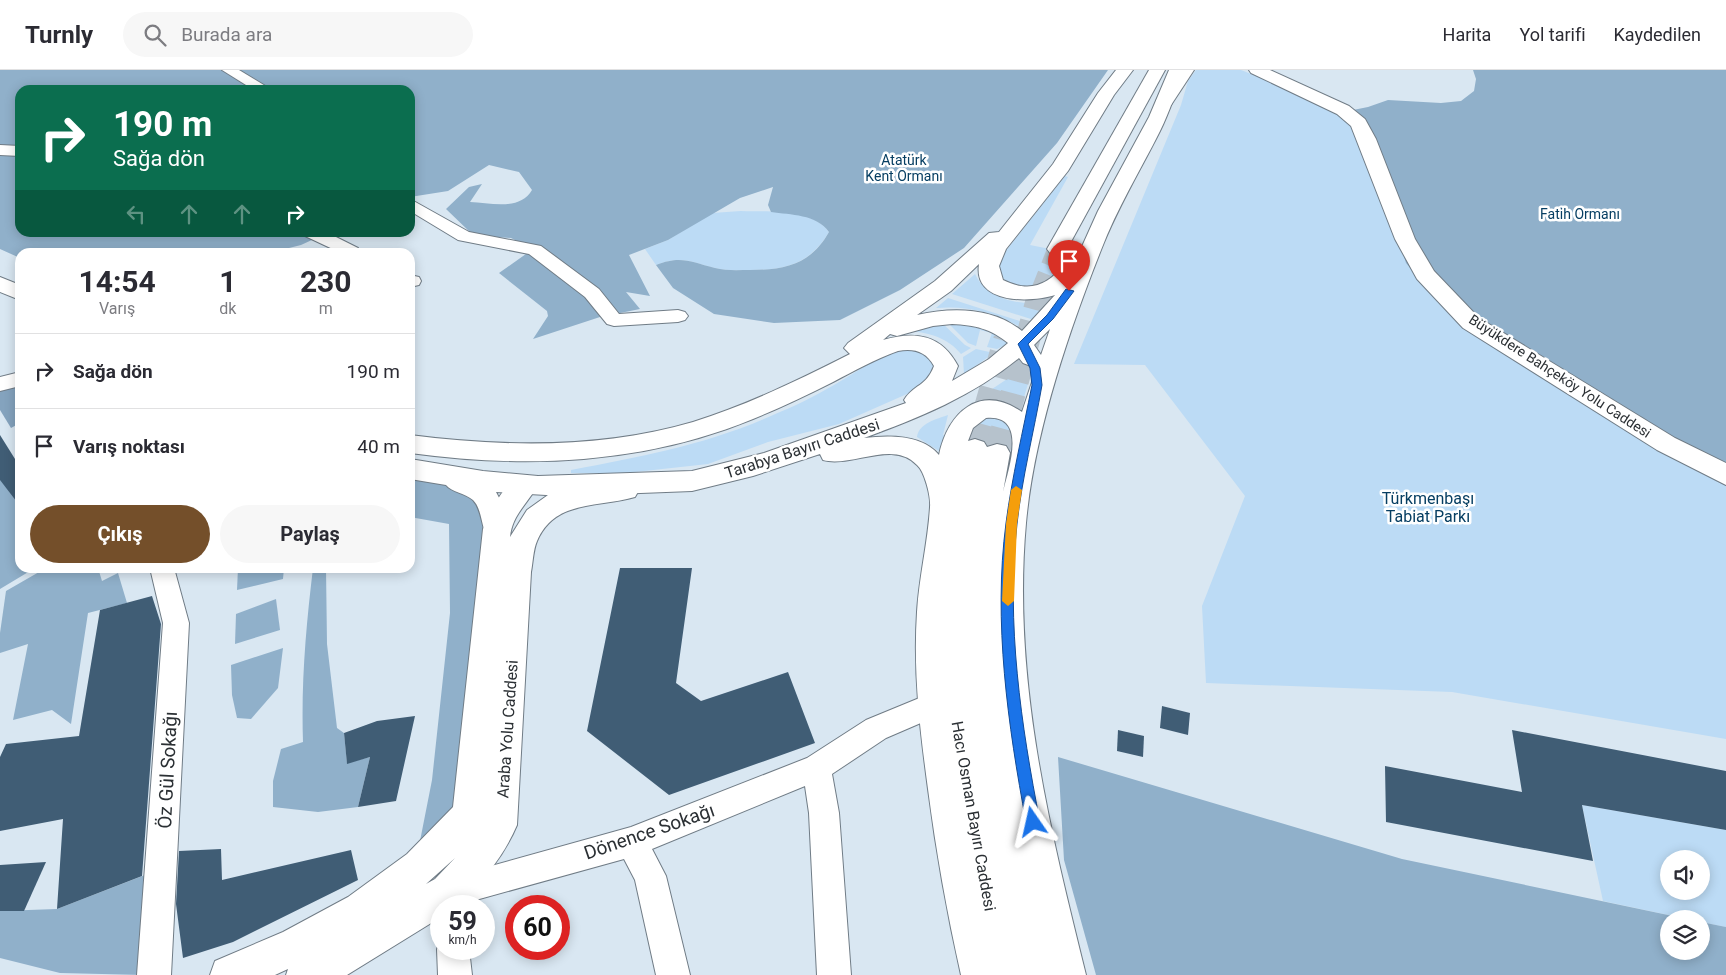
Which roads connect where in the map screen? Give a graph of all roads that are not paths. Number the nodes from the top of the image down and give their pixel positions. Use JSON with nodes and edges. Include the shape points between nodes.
{"nodes":[{"id":1,"x":229,"y":70,"type":"edge"},
{"id":2,"x":1125,"y":70,"type":"edge"},
{"id":3,"x":1141,"y":70,"type":"edge"},
{"id":4,"x":1157,"y":70,"type":"edge"},
{"id":5,"x":1177,"y":70,"type":"edge"},
{"id":6,"x":1186,"y":70,"type":"edge"},
{"id":7,"x":1251,"y":70,"type":"edge"},
{"id":8,"x":1265,"y":74,"type":"edge"},
{"id":9,"x":256,"y":85,"type":"edge"},
{"id":10,"x":1165,"y":101,"type":"junction"},
{"id":11,"x":0,"y":150,"type":"edge"},
{"id":12,"x":15,"y":151,"type":"edge"},
{"id":13,"x":1073,"y":183,"type":"dead end"},
{"id":14,"x":1060,"y":206,"type":"dead end"},
{"id":15,"x":415,"y":207,"type":"edge"},
{"id":16,"x":1020,"y":217,"type":"junction"},
{"id":17,"x":321,"y":237,"type":"edge"},
{"id":18,"x":1091,"y":247,"type":"junction"},
{"id":19,"x":344,"y":248,"type":"edge"},
{"id":20,"x":0,"y":269,"type":"edge"},
{"id":21,"x":15,"y":276,"type":"edge"},
{"id":22,"x":1080,"y":277,"type":"junction"},
{"id":23,"x":0,"y":284,"type":"edge"},
{"id":24,"x":15,"y":291,"type":"edge"},
{"id":25,"x":678,"y":316,"type":"dead end"},
{"id":26,"x":1023,"y":344,"type":"junction"},
{"id":27,"x":851,"y":352,"type":"junction"},
{"id":28,"x":15,"y":380,"type":"edge"},
{"id":29,"x":0,"y":384,"type":"edge"},
{"id":30,"x":799,"y":388,"type":"junction"},
{"id":31,"x":1035,"y":404,"type":"junction"},
{"id":32,"x":896,"y":418,"type":"junction"},
{"id":33,"x":676,"y":436,"type":"junction"},
{"id":34,"x":1027,"y":442,"type":"junction"},
{"id":35,"x":415,"y":445,"type":"edge"},
{"id":36,"x":774,"y":460,"type":"junction"},
{"id":37,"x":421,"y":471,"type":"edge"},
{"id":38,"x":1726,"y":475,"type":"edge"},
{"id":39,"x":659,"y":484,"type":"junction"},
{"id":40,"x":525,"y":485,"type":"junction"},
{"id":41,"x":943,"y":505,"type":"junction"},
{"id":42,"x":498,"y":529,"type":"junction"},
{"id":43,"x":163,"y":573,"type":"edge"},
{"id":44,"x":934,"y":704,"type":"junction"},
{"id":45,"x":817,"y":768,"type":"junction"},
{"id":46,"x":631,"y":842,"type":"junction"},
{"id":47,"x":452,"y":895,"type":"edge"},
{"id":48,"x":462,"y":895,"type":"edge"},
{"id":49,"x":430,"y":909,"type":"edge"},
{"id":50,"x":454,"y":960,"type":"edge"},
{"id":51,"x":154,"y":975,"type":"edge"},
{"id":52,"x":229,"y":975,"type":"edge"},
{"id":53,"x":305,"y":975,"type":"edge"},
{"id":54,"x":455,"y":975,"type":"edge"},
{"id":55,"x":674,"y":975,"type":"edge"},
{"id":56,"x":834,"y":975,"type":"edge"},
{"id":57,"x":980,"y":975,"type":"edge"},
{"id":58,"x":1006,"y":975,"type":"edge"},
{"id":59,"x":1039,"y":975,"type":"edge"},
{"id":60,"x":1067,"y":975,"type":"edge"}],
"edges":[{"from":1,"to":9,"type":"street"},
{"from":2,"to":16,"type":"main road","via":[[1061,167]]},
{"from":3,"to":13,"type":"main road"},
{"from":4,"to":14,"type":"main road","via":[[1048,247]]},
{"from":5,"to":10,"type":"main road"},
{"from":6,"to":10,"type":"main road"},
{"from":7,"to":8,"type":"main road","name":"Büyükdere Bahçeköy Yolu Caddesi"},
{"from":8,"to":38,"type":"main road","name":"Büyükdere Bahçeköy Yolu Caddesi","via":[[1330,103],[1359,123],[1405,240],[1425,274],[1471,323],[1666,444]]},
{"from":10,"to":18,"type":"main road"},
{"from":11,"to":12,"type":"street"},
{"from":15,"to":25,"type":"street","via":[[464,236],[535,250],[592,293],[614,320]]},
{"from":16,"to":18,"type":"main road","via":[[989,262],[990,278],[1004,290],[1028,295],[1050,290],[1067,278],[1075,262]]},
{"from":16,"to":27,"type":"main road","via":[[943,286]]},
{"from":17,"to":19,"type":"street"},
{"from":18,"to":22,"type":"main road"},
{"from":20,"to":21,"type":"main road"},
{"from":22,"to":26,"type":"main road","name":"Tarabya Bayırı Caddesi","via":[[1050,317]]},
{"from":22,"to":31,"type":"main road"},
{"from":23,"to":24,"type":"main road"},
{"from":26,"to":27,"type":"main road","via":[[1006,330],[989,322],[945,316],[913,322]]},
{"from":26,"to":31,"type":"main road","via":[[1035,368]]},
{"from":26,"to":32,"type":"main road","name":"Tarabya Bayırı Caddesi","via":[[975,380],[927,406]]},
{"from":27,"to":30,"type":"main road"},
{"from":28,"to":29,"type":"street"},
{"from":30,"to":32,"type":"main road","via":[[888,346],[909,342],[924,344],[942,356],[946,366],[944,375],[935,387],[912,402]]},
{"from":30,"to":33,"type":"main road","via":[[734,417]]},
{"from":31,"to":34,"type":"main road"},
{"from":32,"to":36,"type":"main road","name":"Tarabya Bayırı Caddesi"},
{"from":33,"to":35,"type":"main road","via":[[532,453]]},
{"from":33,"to":40,"type":"main road","via":[[631,452],[565,463]]},
{"from":34,"to":41,"type":"main road","via":[[1022,426],[1008,413],[981,410],[969,416],[963,421],[956,441]]},
{"from":34,"to":60,"type":"main road","via":[[1011,524],[1010,654],[1020,754]]},
{"from":36,"to":39,"type":"main road","name":"Tarabya Bayırı Caddesi","via":[[692,481]]},
{"from":36,"to":41,"type":"main road","via":[[874,447],[906,447],[922,454],[934,467]]},
{"from":37,"to":40,"type":"main road","name":"Tarabya Bayırı Caddesi"},
{"from":37,"to":42,"type":"main road","via":[[465,483],[484,493]]},
{"from":39,"to":40,"type":"main road","name":"Tarabya Bayırı Caddesi"},
{"from":39,"to":47,"type":"main road","name":"Araba Yolu Caddesi","via":[[558,502],[542,512],[522,541],[516,572],[500,825]]},
{"from":40,"to":42,"type":"main road","name":"Araba Yolu Caddesi","via":[[508,505]]},
{"from":41,"to":44,"type":"main road","via":[[932,621]]},
{"from":42,"to":52,"type":"main road","name":"Araba Yolu Caddesi","via":[[470,814],[449,841],[419,869],[342,923]]},
{"from":43,"to":51,"type":"street","name":"Öz Gül Sokağı","via":[[176,623]]},
{"from":44,"to":45,"type":"street","name":"Dönence Sokağı","via":[[876,729]]},
{"from":44,"to":57,"type":"main road","via":[[954,852]]},
{"from":45,"to":46,"type":"street","name":"Dönence Sokağı"},
{"from":45,"to":56,"type":"street","via":[[824,813]]},
{"from":46,"to":48,"type":"street","name":"Dönence Sokağı"},
{"from":46,"to":55,"type":"street","via":[[650,876]]},
{"from":49,"to":53,"type":"main road","name":"Araba Yolu Caddesi"},
{"from":50,"to":54,"type":"street"},
{"from":58,"to":59,"type":"main road","name":"Hacı Osman Bayırı Caddesi","via":[[966,787],[953,662],[961,518],[986,450],[982,666],[991,763]]}]}
